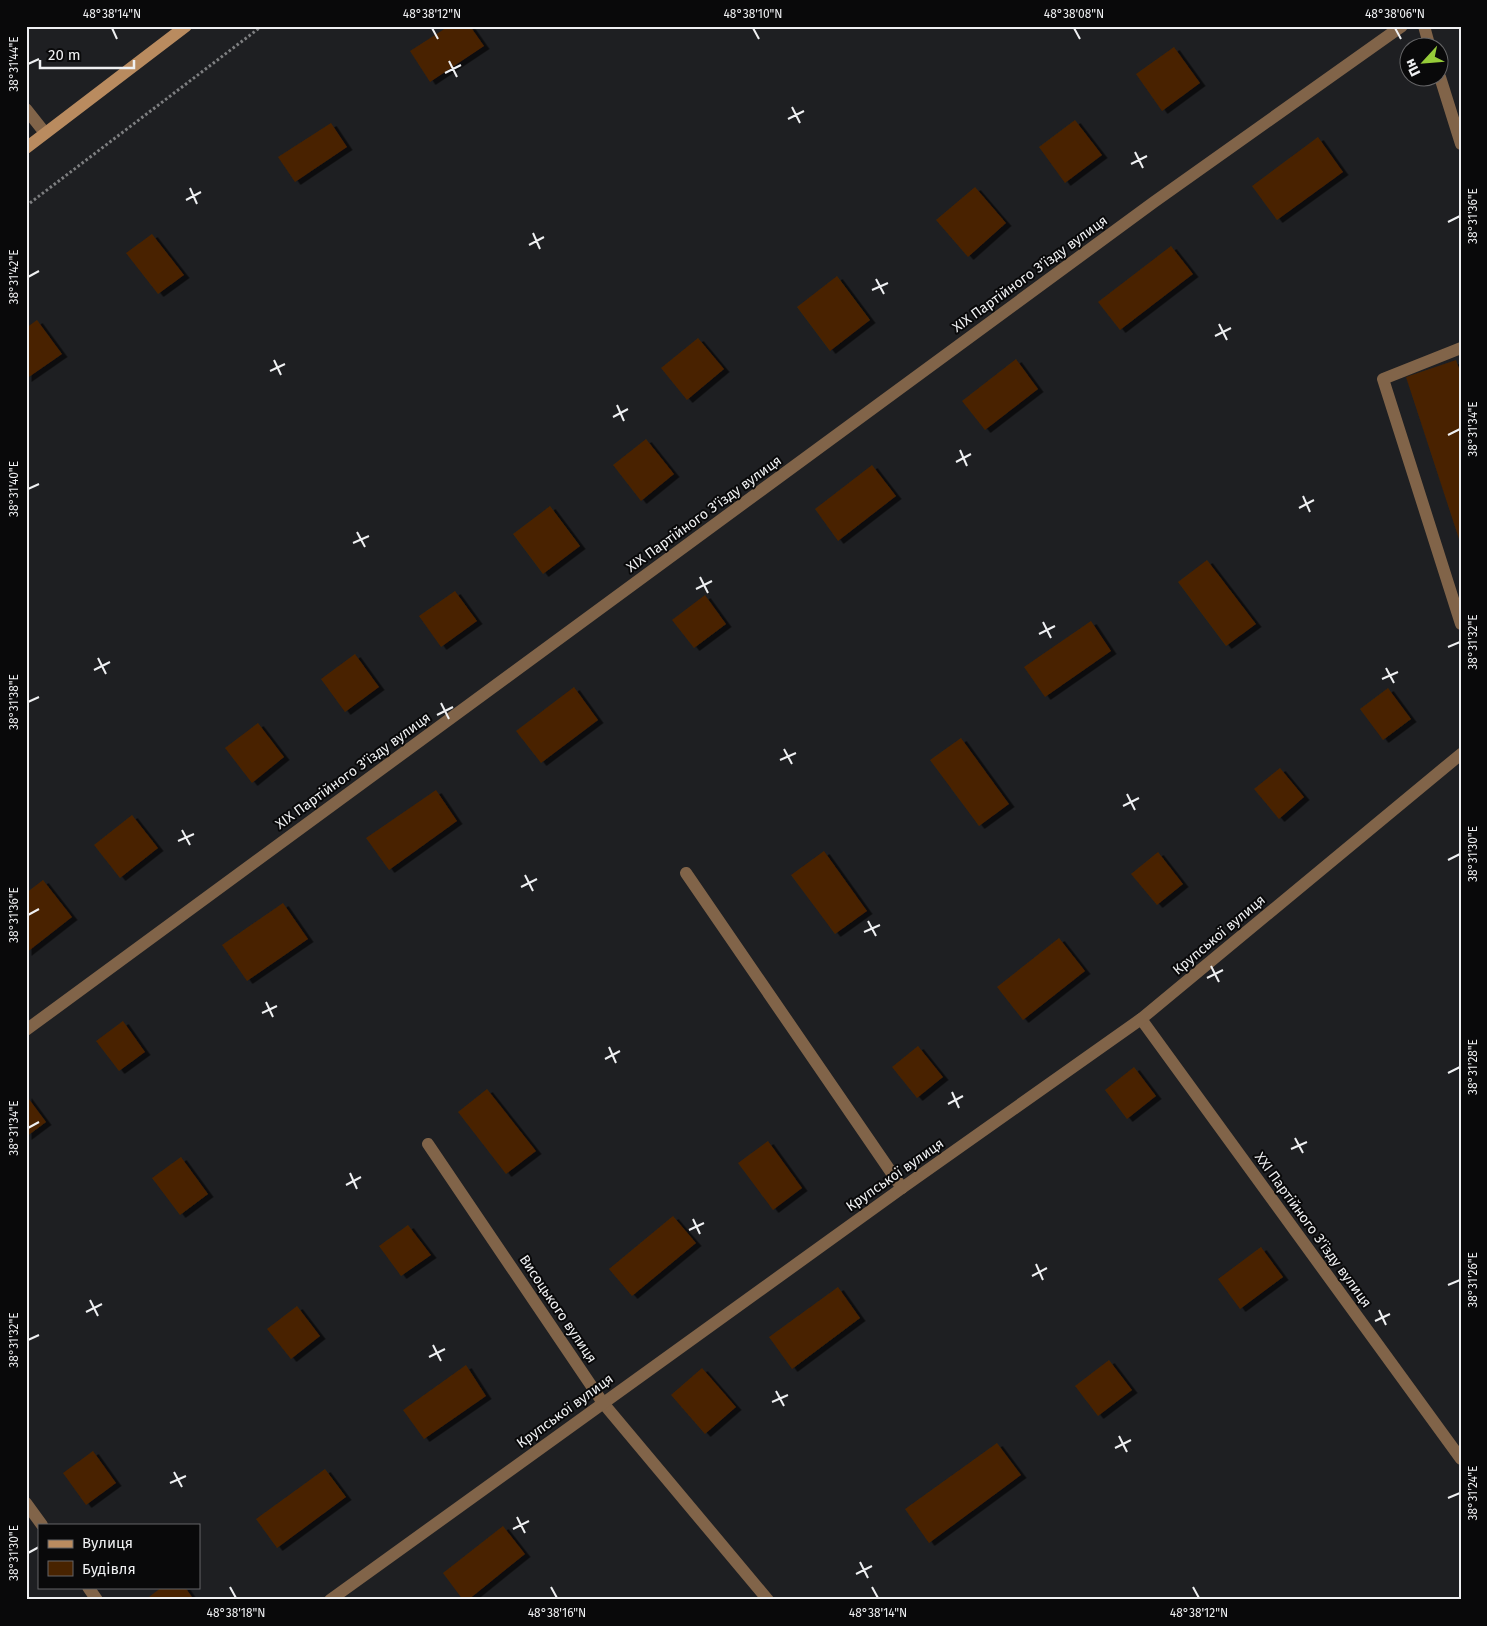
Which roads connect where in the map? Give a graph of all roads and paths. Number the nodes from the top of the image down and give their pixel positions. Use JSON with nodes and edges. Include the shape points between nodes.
{"nodes":[{"id":1,"x":186,"y":26,"type":"edge"},
{"id":2,"x":262,"y":26,"type":"edge"},
{"id":3,"x":1402,"y":26,"type":"edge"},
{"id":4,"x":1444,"y":88,"type":"edge"},
{"id":5,"x":26,"y":109,"type":"edge"},
{"id":6,"x":45,"y":133,"type":"junction"},
{"id":7,"x":1461,"y":144,"type":"edge"},
{"id":8,"x":26,"y":148,"type":"edge"},
{"id":9,"x":26,"y":206,"type":"edge"},
{"id":10,"x":1461,"y":348,"type":"edge"},
{"id":11,"x":1461,"y":624,"type":"edge"},
{"id":12,"x":1461,"y":754,"type":"edge"},
{"id":13,"x":686,"y":873,"type":"dead end"},
{"id":14,"x":1141,"y":1019,"type":"junction"},
{"id":15,"x":26,"y":1030,"type":"edge"},
{"id":16,"x":428,"y":1144,"type":"dead end"},
{"id":17,"x":902,"y":1188,"type":"junction"},
{"id":18,"x":603,"y":1402,"type":"junction"},
{"id":19,"x":1461,"y":1459,"type":"edge"},
{"id":20,"x":26,"y":1503,"type":"edge"},
{"id":21,"x":41,"y":1524,"type":"edge"},
{"id":22,"x":89,"y":1588,"type":"edge"},
{"id":23,"x":97,"y":1600,"type":"edge"},
{"id":24,"x":330,"y":1600,"type":"edge"},
{"id":25,"x":768,"y":1600,"type":"edge"}],
"edges":[{"from":1,"to":6,"type":"main road"},
{"from":2,"to":9,"type":"path"},
{"from":3,"to":15,"type":"street","name":"XIX Партійного З'їзду вулиця","via":[[1154,202]]},
{"from":4,"to":7,"type":"street"},
{"from":5,"to":6,"type":"street"},
{"from":6,"to":8,"type":"main road"},
{"from":10,"to":11,"type":"street","via":[[1383,378]]},
{"from":12,"to":14,"type":"street","name":"Крупської вулиця"},
{"from":13,"to":17,"type":"street"},
{"from":14,"to":17,"type":"street","name":"Крупської вулиця"},
{"from":14,"to":19,"type":"street","name":"XXI Партійного З'їзду вулиця"},
{"from":16,"to":18,"type":"street","name":"Висоцького вулиця"},
{"from":17,"to":18,"type":"street","name":"Крупської вулиця"},
{"from":18,"to":24,"type":"street","name":"Крупської вулиця"},
{"from":18,"to":25,"type":"street","name":"Висоцького вулиця"},
{"from":20,"to":21,"type":"street"},
{"from":22,"to":23,"type":"street"}]}
